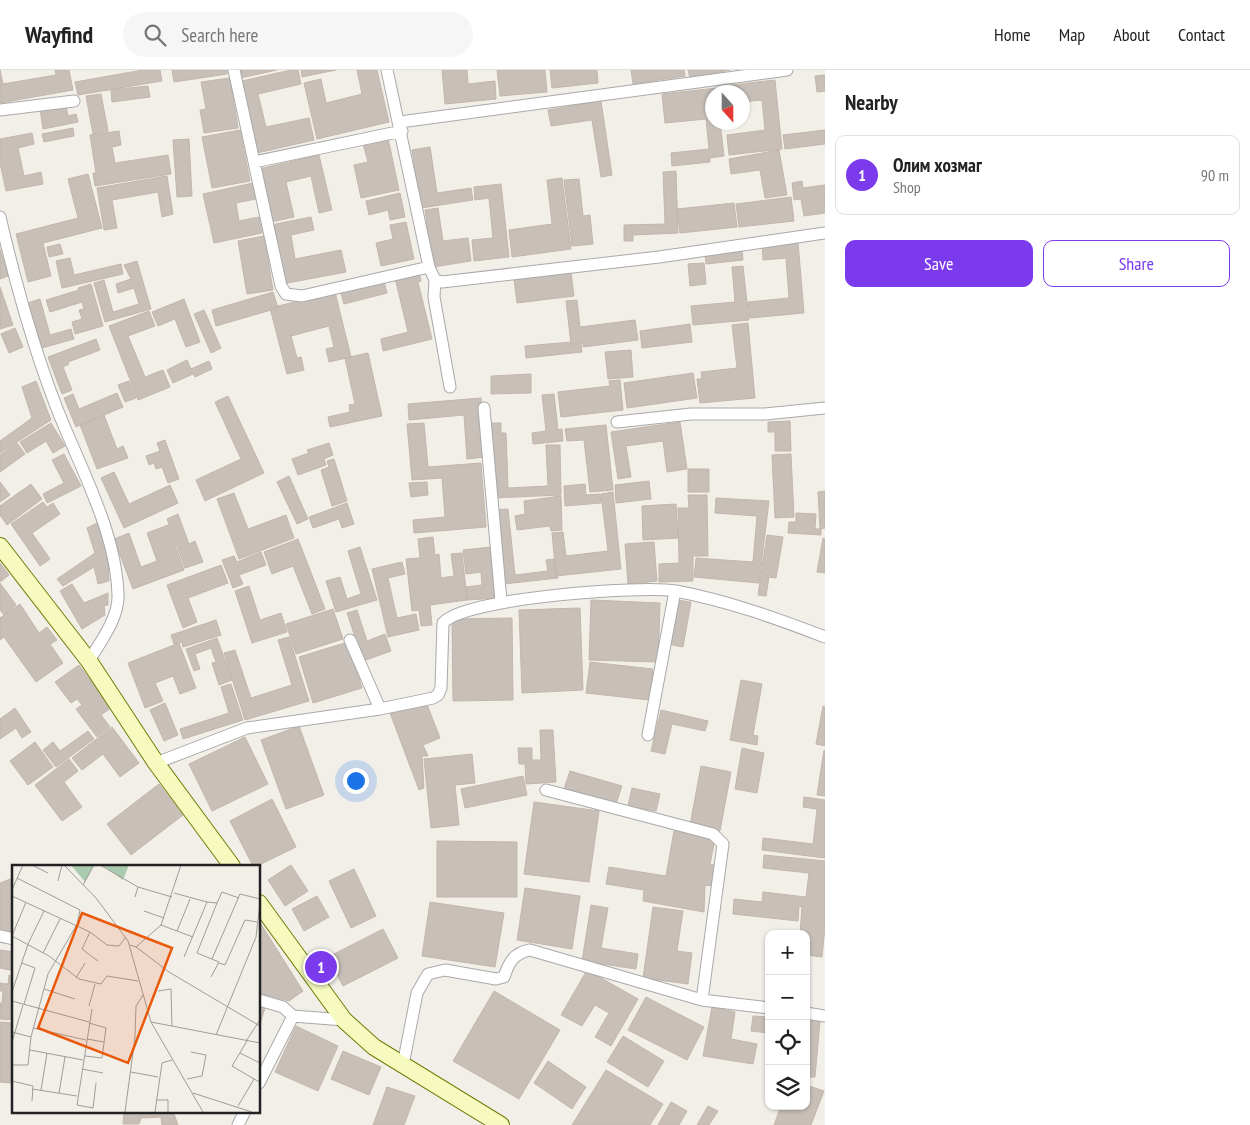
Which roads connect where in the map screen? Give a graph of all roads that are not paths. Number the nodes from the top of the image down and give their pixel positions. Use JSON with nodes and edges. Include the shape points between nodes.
{"nodes":[{"id":1,"x":234,"y":70,"type":"edge"},
{"id":2,"x":388,"y":70,"type":"edge"},
{"id":3,"x":787,"y":70,"type":"edge"},
{"id":4,"x":74,"y":101,"type":"dead end"},
{"id":5,"x":0,"y":110,"type":"edge"},
{"id":6,"x":401,"y":127,"type":"junction"},
{"id":7,"x":254,"y":162,"type":"junction"},
{"id":8,"x":0,"y":217,"type":"edge"},
{"id":9,"x":825,"y":233,"type":"edge"},
{"id":10,"x":429,"y":268,"type":"junction"},
{"id":11,"x":435,"y":280,"type":"junction"},
{"id":12,"x":450,"y":387,"type":"dead end"},
{"id":13,"x":484,"y":408,"type":"dead end"},
{"id":14,"x":825,"y":408,"type":"edge"},
{"id":15,"x":617,"y":422,"type":"dead end"},
{"id":16,"x":0,"y":546,"type":"edge"},
{"id":17,"x":675,"y":591,"type":"junction"},
{"id":18,"x":501,"y":601,"type":"junction"},
{"id":19,"x":825,"y":637,"type":"edge"},
{"id":20,"x":350,"y":640,"type":"dead end"},
{"id":21,"x":89,"y":661,"type":"junction"},
{"id":22,"x":380,"y":709,"type":"junction"},
{"id":23,"x":648,"y":735,"type":"dead end"},
{"id":24,"x":156,"y":763,"type":"junction"},
{"id":25,"x":546,"y":790,"type":"dead end"},
{"id":26,"x":231,"y":865,"type":"edge"},
{"id":27,"x":260,"y":904,"type":"edge"},
{"id":28,"x":260,"y":1000,"type":"edge"},
{"id":29,"x":702,"y":1000,"type":"junction"},
{"id":30,"x":765,"y":1008,"type":"edge"},
{"id":31,"x":810,"y":1014,"type":"edge"},
{"id":32,"x":293,"y":1016,"type":"junction"},
{"id":33,"x":825,"y":1016,"type":"edge"},
{"id":34,"x":344,"y":1020,"type":"junction"},
{"id":35,"x":403,"y":1065,"type":"junction"},
{"id":36,"x":260,"y":1081,"type":"edge"},
{"id":37,"x":244,"y":1112,"type":"edge"},
{"id":38,"x":238,"y":1125,"type":"edge"},
{"id":39,"x":501,"y":1125,"type":"edge"}],
"edges":[{"from":1,"to":7,"type":"street"},
{"from":2,"to":6,"type":"street"},
{"from":3,"to":6,"type":"street"},
{"from":4,"to":5,"type":"street"},
{"from":6,"to":7,"type":"street"},
{"from":6,"to":10,"type":"street"},
{"from":7,"to":10,"type":"street","via":[[280,286],[289,296],[302,296]]},
{"from":8,"to":21,"type":"street","via":[[37,357],[112,545],[118,598],[111,624]]},
{"from":9,"to":11,"type":"street","via":[[573,268],[442,282]]},
{"from":10,"to":11,"type":"street"},
{"from":11,"to":12,"type":"street","via":[[434,298]]},
{"from":13,"to":18,"type":"street"},
{"from":14,"to":15,"type":"street","via":[[764,414],[690,414]]},
{"from":16,"to":21,"type":"main road"},
{"from":17,"to":18,"type":"street","via":[[648,589]]},
{"from":17,"to":19,"type":"street","via":[[761,612]]},
{"from":17,"to":23,"type":"street"},
{"from":18,"to":22,"type":"street","via":[[452,615],[443,622],[441,688],[438,695]]},
{"from":20,"to":22,"type":"street"},
{"from":21,"to":24,"type":"main road"},
{"from":22,"to":24,"type":"street","via":[[247,728]]},
{"from":24,"to":26,"type":"main road"},
{"from":25,"to":29,"type":"street","via":[[714,834],[719,838],[723,844]]},
{"from":27,"to":34,"type":"main road"},
{"from":28,"to":32,"type":"street","via":[[283,1007]]},
{"from":29,"to":30,"type":"street"},
{"from":29,"to":35,"type":"street","via":[[530,950],[519,952],[508,964],[504,977],[496,979],[445,970],[428,974],[417,994]]},
{"from":31,"to":33,"type":"street"},
{"from":32,"to":34,"type":"street"},
{"from":32,"to":36,"type":"street"},
{"from":34,"to":35,"type":"main road","via":[[374,1047]]},
{"from":35,"to":39,"type":"main road"},
{"from":37,"to":38,"type":"street"}]}
